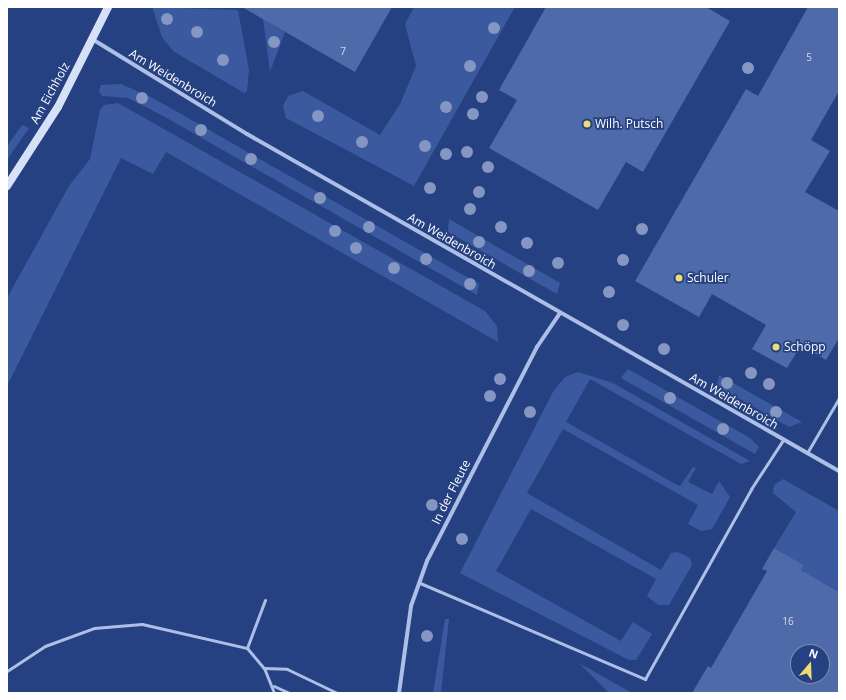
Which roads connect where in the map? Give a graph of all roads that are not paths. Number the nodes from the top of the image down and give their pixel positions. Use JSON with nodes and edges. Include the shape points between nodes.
{"nodes":[{"id":1,"x":108,"y":7,"type":"edge"},
{"id":2,"x":92,"y":39,"type":"junction"},
{"id":3,"x":7,"y":186,"type":"edge"},
{"id":4,"x":560,"y":313,"type":"junction"},
{"id":5,"x":839,"y":398,"type":"edge"},
{"id":6,"x":783,"y":440,"type":"junction"},
{"id":7,"x":807,"y":453,"type":"junction"},
{"id":8,"x":839,"y":471,"type":"edge"},
{"id":9,"x":420,"y":583,"type":"junction"},
{"id":10,"x":265,"y":600,"type":"dead end"},
{"id":11,"x":247,"y":648,"type":"junction"},
{"id":12,"x":264,"y":668,"type":"junction"},
{"id":13,"x":7,"y":671,"type":"edge"},
{"id":14,"x":274,"y":686,"type":"junction"},
{"id":15,"x":274,"y":693,"type":"edge"},
{"id":16,"x":289,"y":693,"type":"edge"},
{"id":17,"x":337,"y":693,"type":"edge"},
{"id":18,"x":399,"y":693,"type":"edge"}],
"edges":[{"from":1,"to":2,"type":"main road","name":"Am Eichholz"},
{"from":2,"to":3,"type":"main road","name":"Am Eichholz","via":[[58,107]]},
{"from":2,"to":4,"type":"street","name":"Am Weidenbroich","via":[[140,72]]},
{"from":4,"to":6,"type":"street","name":"Am Weidenbroich"},
{"from":4,"to":9,"type":"street","name":"In der Fleute","via":[[534,354],[427,561]]},
{"from":5,"to":7,"type":"lane"},
{"from":6,"to":7,"type":"street","name":"Am Weidenbroich"},
{"from":6,"to":9,"type":"lane","via":[[751,489],[645,679]]},
{"from":7,"to":8,"type":"street","name":"Am Weidenbroich"},
{"from":9,"to":18,"type":"street","name":"In der Fleute","via":[[411,606]]},
{"from":10,"to":11,"type":"lane"},
{"from":11,"to":12,"type":"lane"},
{"from":11,"to":13,"type":"lane","via":[[142,624],[94,628],[45,646]]},
{"from":12,"to":14,"type":"lane"},
{"from":12,"to":17,"type":"lane","via":[[287,669]]},
{"from":14,"to":15,"type":"lane"},
{"from":14,"to":16,"type":"lane"}]}
